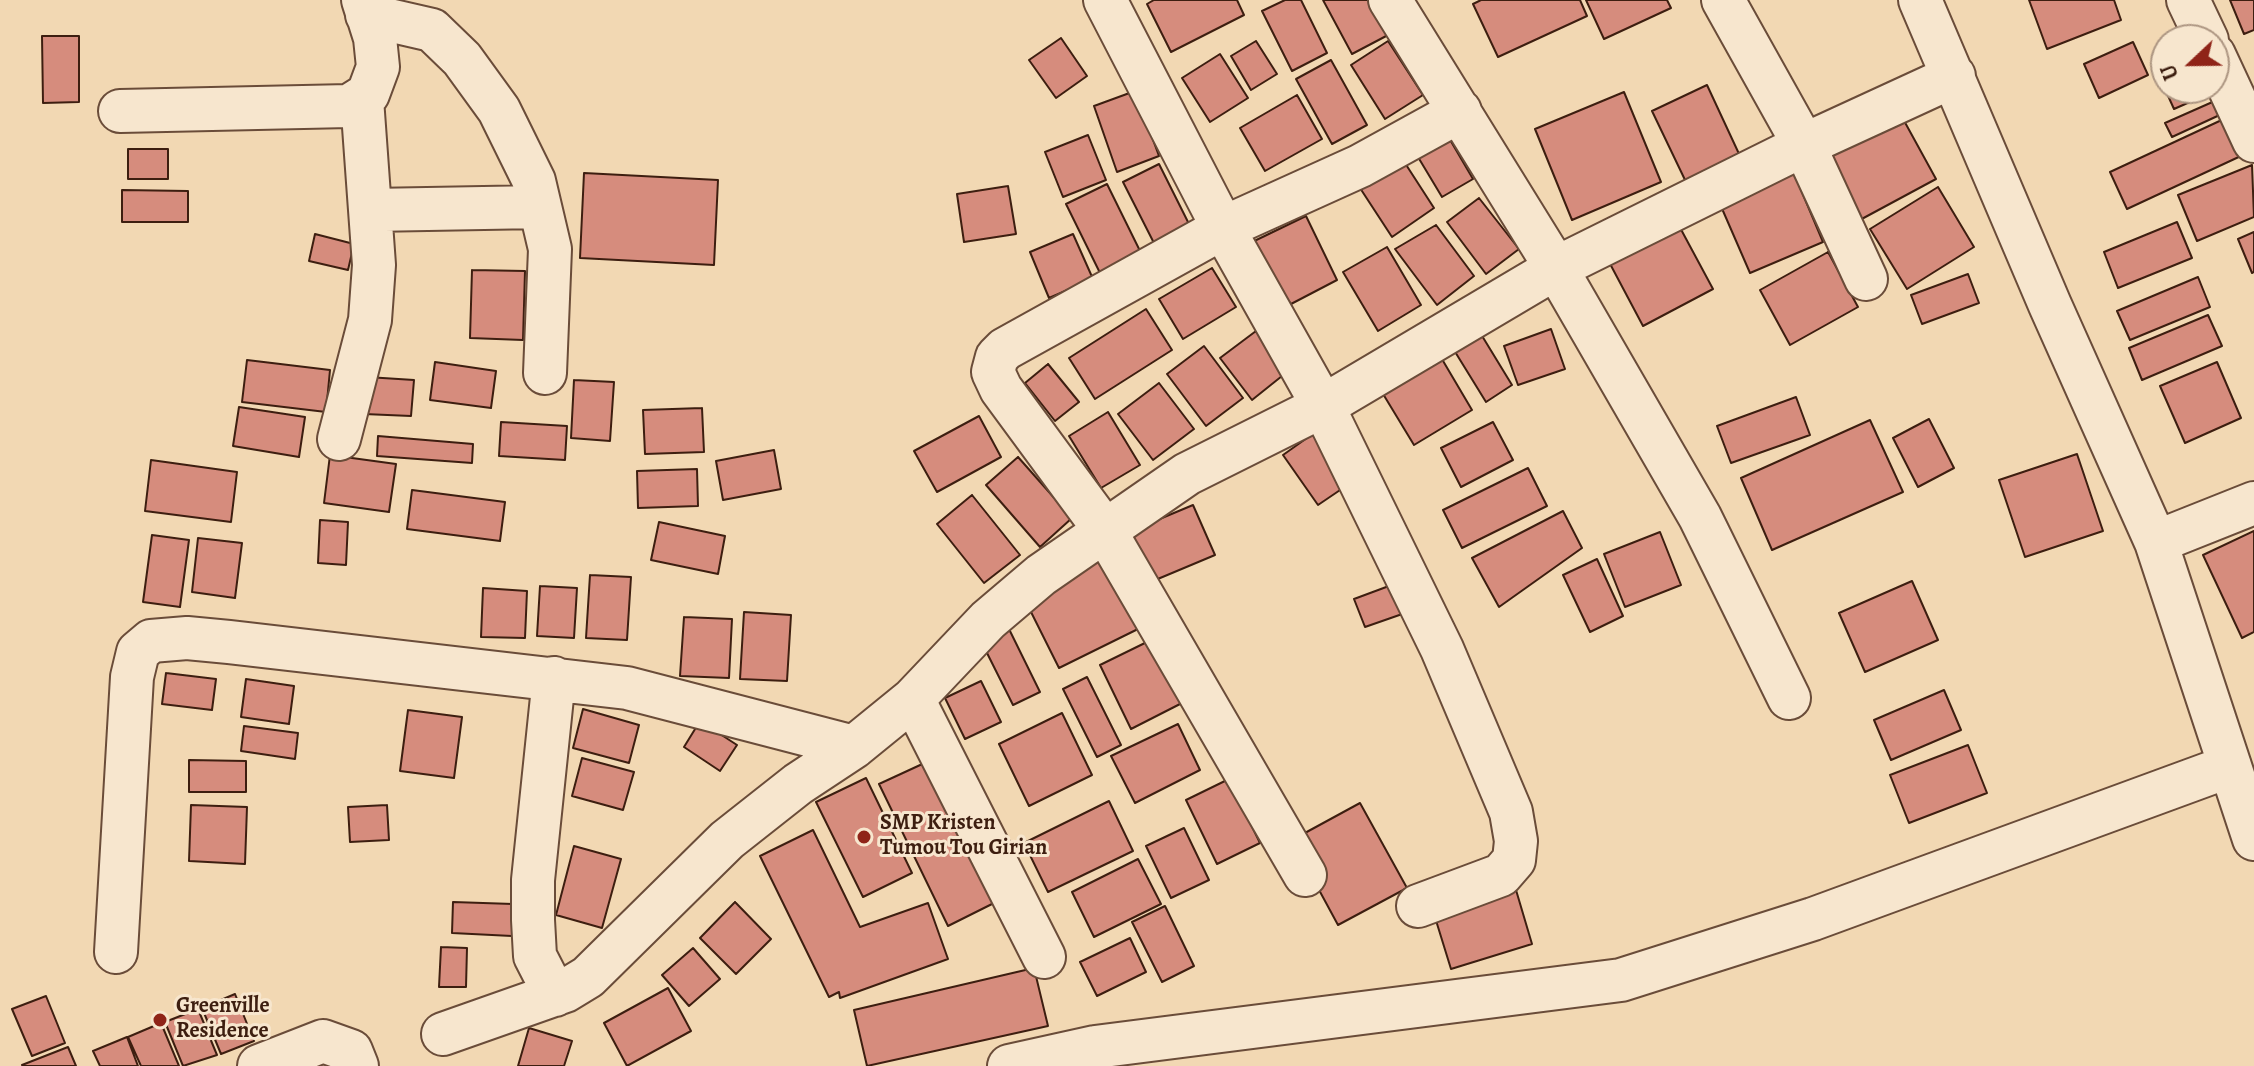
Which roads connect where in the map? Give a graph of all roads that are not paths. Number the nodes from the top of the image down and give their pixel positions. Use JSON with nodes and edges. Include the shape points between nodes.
{"nodes":[{"id":1,"x":1105,"y":0,"type":"edge"},
{"id":2,"x":1390,"y":0,"type":"edge"},
{"id":3,"x":1723,"y":0,"type":"edge"},
{"id":4,"x":1920,"y":0,"type":"edge"},
{"id":5,"x":2188,"y":0,"type":"edge"},
{"id":6,"x":365,"y":8,"type":"edge"},
{"id":7,"x":2199,"y":24,"type":"edge"},
{"id":8,"x":1954,"y":76,"type":"junction"},
{"id":9,"x":2230,"y":89,"type":"edge"},
{"id":10,"x":362,"y":99,"type":"junction"},
{"id":11,"x":120,"y":111,"type":"dead end"},
{"id":12,"x":1460,"y":111,"type":"junction"},
{"id":13,"x":2254,"y":141,"type":"edge"},
{"id":14,"x":1804,"y":145,"type":"junction"},
{"id":15,"x":540,"y":207,"type":"junction"},
{"id":16,"x":371,"y":210,"type":"junction"},
{"id":17,"x":1223,"y":228,"type":"junction"},
{"id":18,"x":1556,"y":268,"type":"junction"},
{"id":19,"x":1866,"y":279,"type":"dead end"},
{"id":20,"x":545,"y":373,"type":"dead end"},
{"id":21,"x":1323,"y":406,"type":"junction"},
{"id":22,"x":339,"y":439,"type":"dead end"},
{"id":23,"x":2254,"y":503,"type":"edge"},
{"id":24,"x":1104,"y":529,"type":"junction"},
{"id":25,"x":2156,"y":542,"type":"junction"},
{"id":26,"x":554,"y":678,"type":"junction"},
{"id":27,"x":1789,"y":698,"type":"dead end"},
{"id":28,"x":913,"y":699,"type":"junction"},
{"id":29,"x":854,"y":747,"type":"junction"},
{"id":30,"x":2230,"y":766,"type":"junction"},
{"id":31,"x":2254,"y":839,"type":"edge"},
{"id":32,"x":1305,"y":875,"type":"dead end"},
{"id":33,"x":1418,"y":906,"type":"dead end"},
{"id":34,"x":116,"y":952,"type":"dead end"},
{"id":35,"x":1044,"y":957,"type":"dead end"},
{"id":36,"x":555,"y":995,"type":"junction"},
{"id":37,"x":443,"y":1034,"type":"dead end"},
{"id":38,"x":259,"y":1066,"type":"edge"},
{"id":39,"x":357,"y":1066,"type":"edge"},
{"id":40,"x":1009,"y":1066,"type":"edge"}],
"edges":[{"from":1,"to":17,"type":"street"},
{"from":2,"to":12,"type":"street"},
{"from":3,"to":14,"type":"street"},
{"from":4,"to":8,"type":"street"},
{"from":5,"to":7,"type":"street"},
{"from":6,"to":10,"type":"street","via":[[378,67]]},
{"from":6,"to":15,"type":"street","via":[[432,30],[462,59],[499,110],[534,181]]},
{"from":8,"to":14,"type":"street"},
{"from":8,"to":25,"type":"street"},
{"from":9,"to":13,"type":"street"},
{"from":10,"to":11,"type":"street","via":[[340,107]]},
{"from":10,"to":16,"type":"street"},
{"from":12,"to":17,"type":"street","via":[[1360,166]]},
{"from":12,"to":18,"type":"street"},
{"from":14,"to":18,"type":"street"},
{"from":14,"to":19,"type":"street"},
{"from":15,"to":16,"type":"street"},
{"from":15,"to":20,"type":"street","via":[[550,249]]},
{"from":16,"to":22,"type":"street","via":[[370,320]]},
{"from":17,"to":21,"type":"street"},
{"from":17,"to":24,"type":"street","via":[[997,357],[993,372],[1001,389]]},
{"from":18,"to":21,"type":"street"},
{"from":18,"to":27,"type":"street","via":[[1700,517]]},
{"from":21,"to":24,"type":"street","via":[[1187,474]]},
{"from":21,"to":33,"type":"street","via":[[1442,649],[1511,812],[1514,860],[1501,875]]},
{"from":23,"to":25,"type":"street"},
{"from":24,"to":28,"type":"street","via":[[988,620]]},
{"from":24,"to":32,"type":"street"},
{"from":25,"to":30,"type":"street"},
{"from":26,"to":29,"type":"street","via":[[627,688]]},
{"from":26,"to":34,"type":"street","via":[[201,639],[151,641],[138,652],[132,677]]},
{"from":26,"to":36,"type":"street","via":[[533,920],[535,956]]},
{"from":28,"to":29,"type":"street"},
{"from":28,"to":35,"type":"street"},
{"from":29,"to":36,"type":"street","via":[[727,840],[617,951],[588,977]]},
{"from":30,"to":31,"type":"street"},
{"from":30,"to":40,"type":"street","via":[[1813,919],[1621,980],[1095,1047]]},
{"from":36,"to":37,"type":"street"},
{"from":38,"to":39,"type":"street","via":[[323,1041],[351,1051]]}]}
